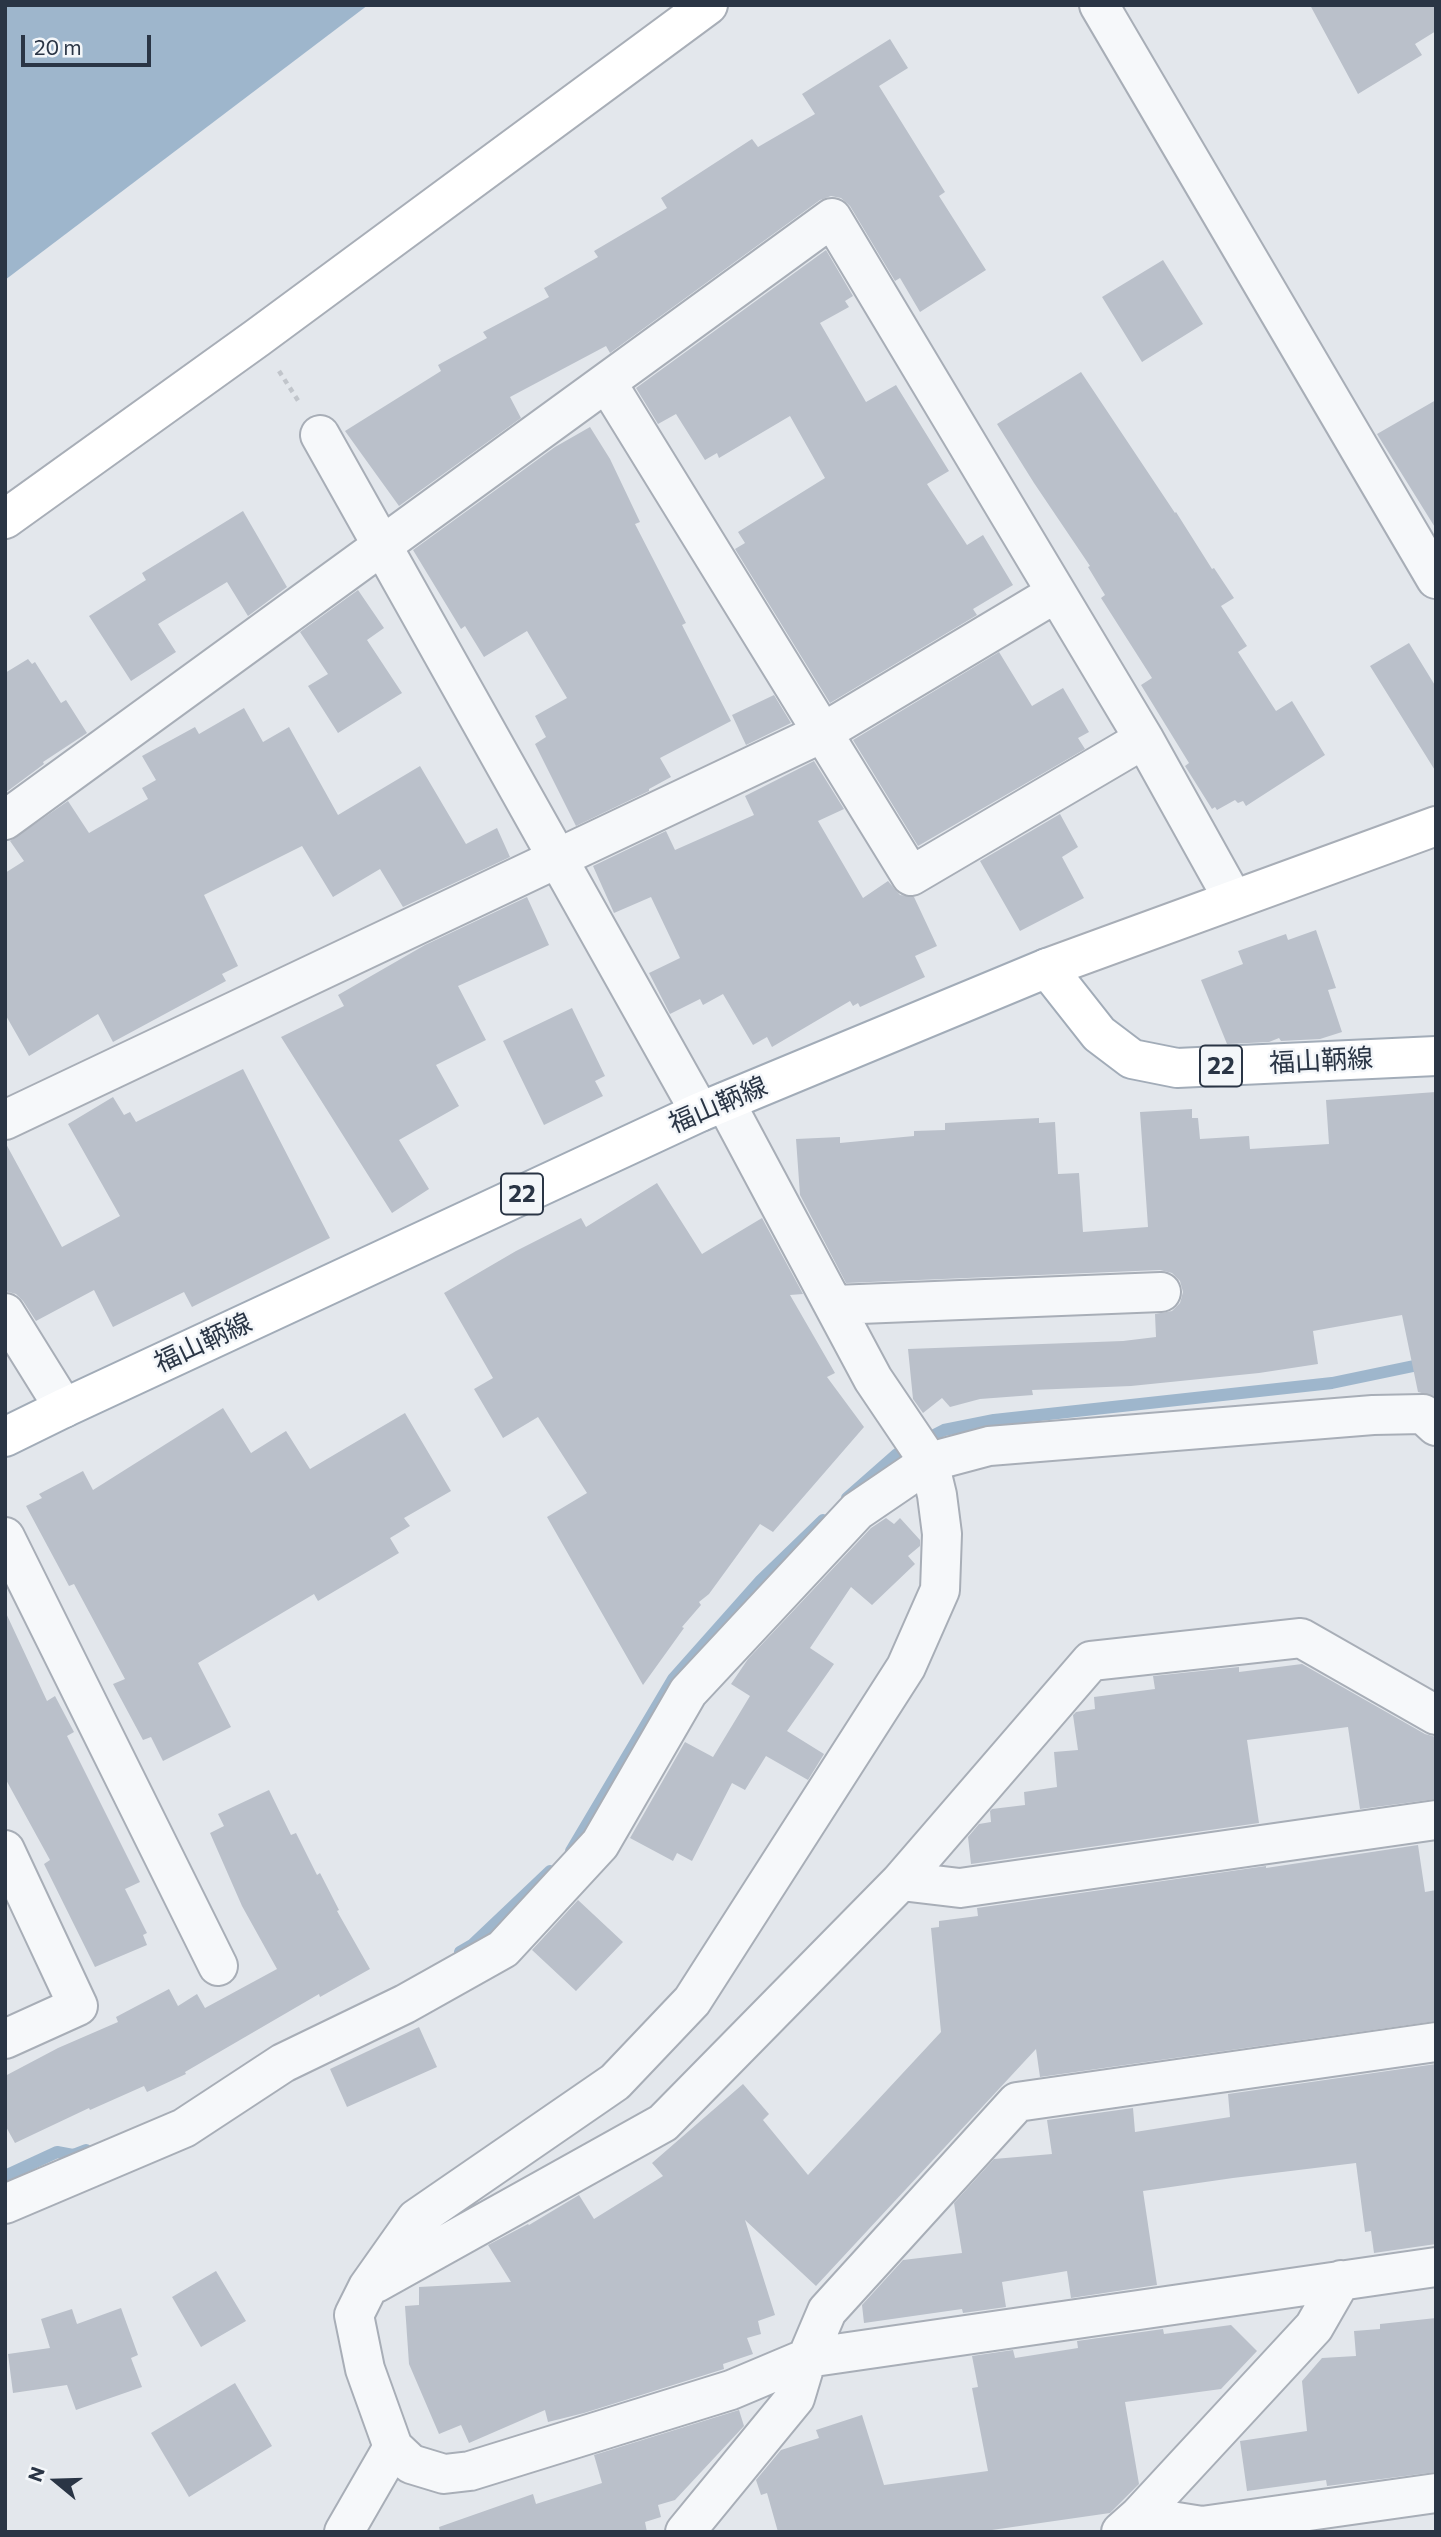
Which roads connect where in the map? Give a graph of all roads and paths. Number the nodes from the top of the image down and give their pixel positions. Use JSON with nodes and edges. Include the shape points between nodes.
{"nodes":[{"id":1,"x":708,"y":5,"type":"edge"},
{"id":2,"x":1099,"y":5,"type":"edge"},
{"id":3,"x":257,"y":338,"type":"junction"},
{"id":4,"x":607,"y":383,"type":"junction"},
{"id":5,"x":320,"y":435,"type":"joint"},
{"id":6,"x":5,"y":519,"type":"edge"},
{"id":7,"x":383,"y":543,"type":"junction"},
{"id":8,"x":1436,"y":579,"type":"edge"},
{"id":9,"x":1056,"y":593,"type":"junction"},
{"id":10,"x":822,"y":733,"type":"junction"},
{"id":11,"x":1144,"y":739,"type":"junction"},
{"id":12,"x":5,"y":820,"type":"edge"},
{"id":13,"x":1436,"y":826,"type":"edge"},
{"id":14,"x":558,"y":857,"type":"junction"},
{"id":15,"x":1233,"y":899,"type":"junction"},
{"id":16,"x":1047,"y":968,"type":"junction"},
{"id":17,"x":1436,"y":1056,"type":"edge"},
{"id":18,"x":713,"y":1107,"type":"junction"},
{"id":19,"x":5,"y":1120,"type":"edge"},
{"id":20,"x":1161,"y":1292,"type":"dead end"},
{"id":21,"x":835,"y":1305,"type":"junction"},
{"id":22,"x":5,"y":1313,"type":"edge"},
{"id":23,"x":64,"y":1408,"type":"junction"},
{"id":24,"x":1436,"y":1426,"type":"edge"},
{"id":25,"x":5,"y":1437,"type":"edge"},
{"id":26,"x":921,"y":1450,"type":"junction"},
{"id":27,"x":5,"y":1537,"type":"edge"},
{"id":28,"x":1436,"y":1715,"type":"edge"},
{"id":29,"x":1436,"y":1820,"type":"edge"},
{"id":30,"x":5,"y":1850,"type":"edge"},
{"id":31,"x":901,"y":1881,"type":"junction"},
{"id":32,"x":218,"y":1966,"type":"dead end"},
{"id":33,"x":5,"y":2039,"type":"edge"},
{"id":34,"x":1436,"y":2042,"type":"edge"},
{"id":35,"x":5,"y":2204,"type":"edge"},
{"id":36,"x":1436,"y":2267,"type":"edge"},
{"id":37,"x":1341,"y":2280,"type":"junction"},
{"id":38,"x":368,"y":2287,"type":"junction"},
{"id":39,"x":807,"y":2358,"type":"junction"},
{"id":40,"x":393,"y":2447,"type":"junction"},
{"id":41,"x":1436,"y":2493,"type":"edge"},
{"id":42,"x":1130,"y":2524,"type":"edge"},
{"id":43,"x":344,"y":2532,"type":"edge"},
{"id":44,"x":685,"y":2532,"type":"edge"}],
"edges":[{"from":1,"to":3,"type":"main road"},
{"from":2,"to":8,"type":"street"},
{"from":3,"to":5,"type":"path"},
{"from":3,"to":6,"type":"main road"},
{"from":4,"to":7,"type":"street"},
{"from":4,"to":9,"type":"street","via":[[832,218]]},
{"from":4,"to":10,"type":"street"},
{"from":5,"to":7,"type":"street"},
{"from":7,"to":12,"type":"street"},
{"from":7,"to":14,"type":"street"},
{"from":9,"to":10,"type":"street"},
{"from":9,"to":11,"type":"street"},
{"from":10,"to":11,"type":"street","via":[[911,876]]},
{"from":10,"to":14,"type":"street"},
{"from":11,"to":15,"type":"street"},
{"from":13,"to":15,"type":"main road"},
{"from":14,"to":18,"type":"street"},
{"from":14,"to":19,"type":"street"},
{"from":15,"to":16,"type":"main road"},
{"from":16,"to":17,"type":"main road","name":"福山鞆線","number":"22","via":[[1099,1034],[1132,1059],[1177,1068]]},
{"from":16,"to":18,"type":"main road","name":"福山鞆線","number":"22"},
{"from":18,"to":21,"type":"street"},
{"from":18,"to":23,"type":"main road","name":"福山鞆線","number":"22"},
{"from":20,"to":21,"type":"street"},
{"from":21,"to":26,"type":"street","via":[[873,1379]]},
{"from":22,"to":23,"type":"street"},
{"from":23,"to":25,"type":"main road","name":"福山鞆線","number":"22"},
{"from":24,"to":26,"type":"street","via":[[1423,1414],[1373,1415]]},
{"from":26,"to":35,"type":"street","via":[[857,1511],[688,1692],[600,1844],[503,1949],[405,2004],[283,2063],[184,2128]]},
{"from":26,"to":38,"type":"street","via":[[937,1495],[942,1534],[940,1590],[906,1667],[692,2001],[615,2082],[416,2218]]},
{"from":27,"to":32,"type":"street"},
{"from":28,"to":31,"type":"street","via":[[1301,1638],[1091,1661]]},
{"from":29,"to":31,"type":"street","via":[[960,1888]]},
{"from":30,"to":33,"type":"street","via":[[78,2006]]},
{"from":31,"to":38,"type":"street","via":[[663,2123]]},
{"from":34,"to":39,"type":"street","via":[[1017,2102],[827,2311]]},
{"from":36,"to":37,"type":"street"},
{"from":37,"to":39,"type":"street"},
{"from":37,"to":42,"type":"street","via":[[1314,2328]]},
{"from":38,"to":40,"type":"street","via":[[354,2315],[365,2369]]},
{"from":39,"to":40,"type":"street","via":[[731,2390],[470,2472],[444,2474],[411,2463]]},
{"from":39,"to":44,"type":"street","via":[[795,2398]]},
{"from":40,"to":43,"type":"street"},
{"from":41,"to":42,"type":"street","via":[[1202,2526]]}]}
